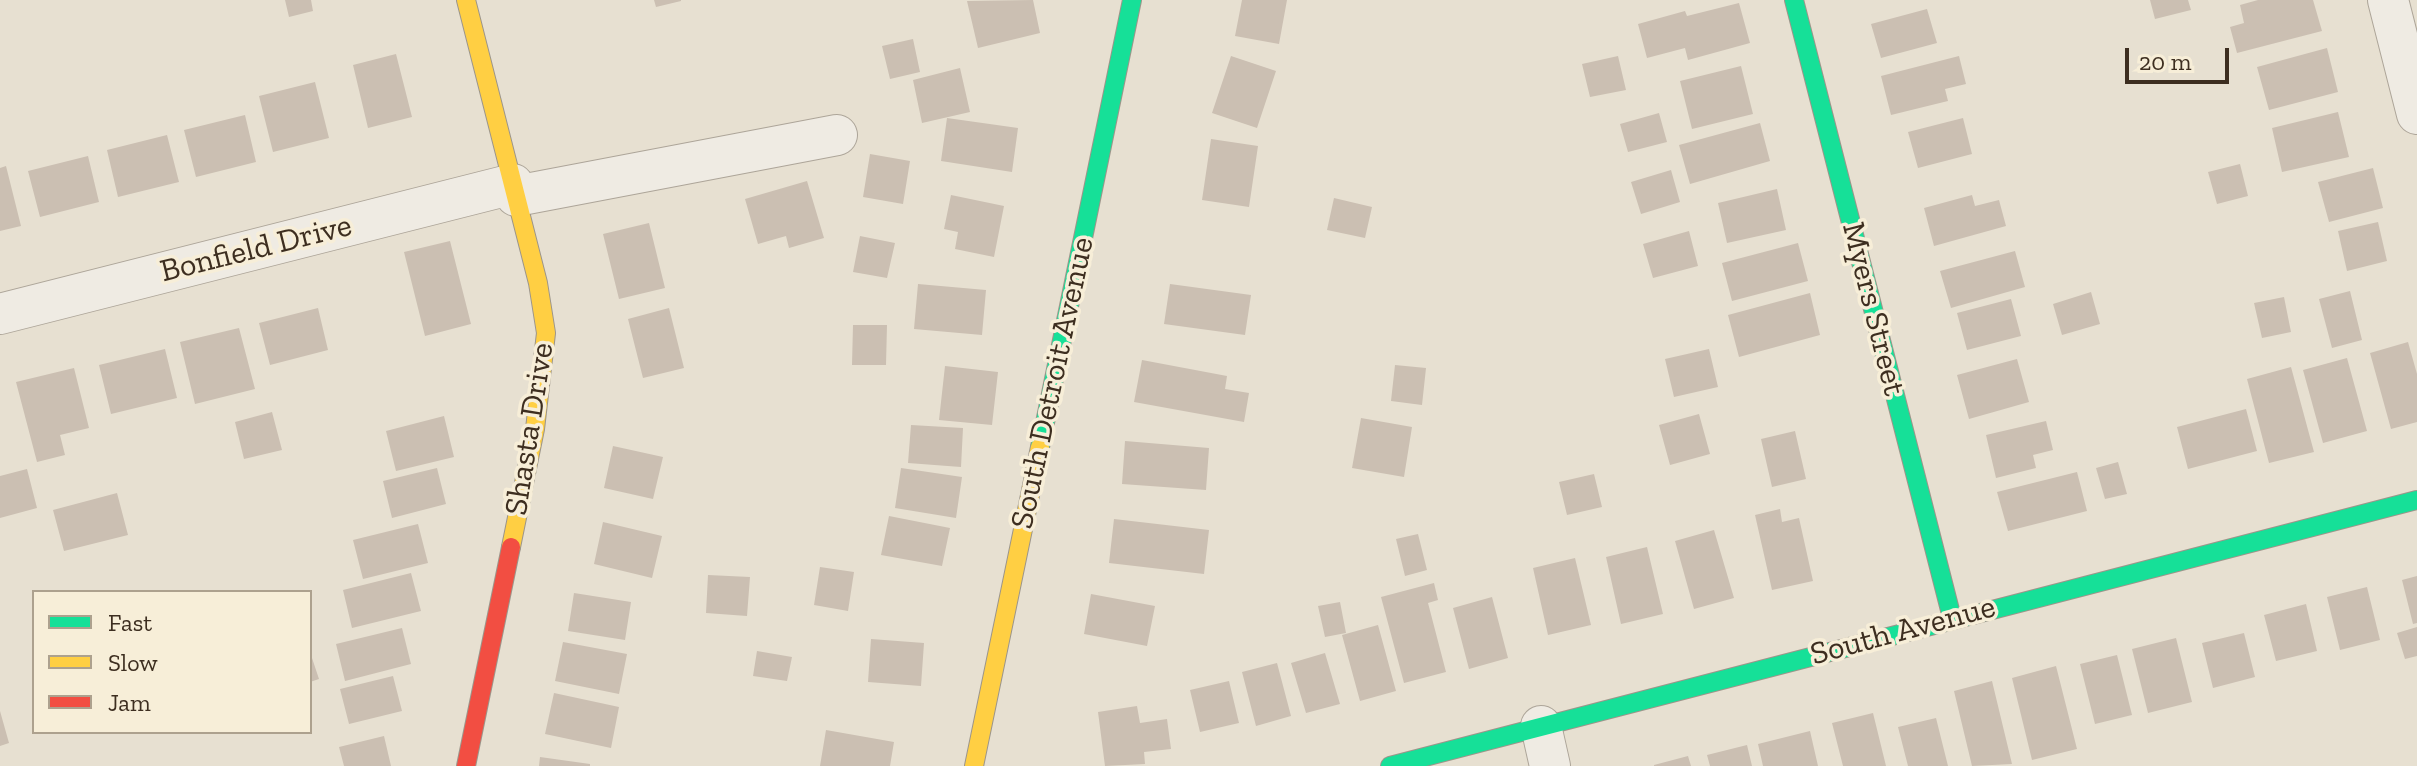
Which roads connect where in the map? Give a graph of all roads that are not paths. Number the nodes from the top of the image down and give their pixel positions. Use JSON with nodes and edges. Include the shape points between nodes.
{"nodes":[{"id":1,"x":466,"y":0,"type":"edge"},
{"id":2,"x":1132,"y":0,"type":"edge"},
{"id":3,"x":1794,"y":0,"type":"edge"},
{"id":4,"x":2388,"y":0,"type":"edge"},
{"id":5,"x":2417,"y":114,"type":"edge"},
{"id":6,"x":837,"y":135,"type":"dead end"},
{"id":7,"x":514,"y":190,"type":"junction"},
{"id":8,"x":0,"y":314,"type":"edge"},
{"id":9,"x":2417,"y":500,"type":"edge"},
{"id":10,"x":1952,"y":618,"type":"junction"},
{"id":11,"x":1541,"y":726,"type":"junction"},
{"id":12,"x":466,"y":766,"type":"edge"},
{"id":13,"x":974,"y":766,"type":"edge"},
{"id":14,"x":1390,"y":766,"type":"edge"},
{"id":15,"x":1550,"y":766,"type":"edge"}],
"edges":[{"from":1,"to":7,"type":"street","name":"Shasta Drive"},
{"from":2,"to":13,"type":"street","name":"South Detroit Avenue"},
{"from":3,"to":10,"type":"street","name":"Myers Street"},
{"from":4,"to":5,"type":"street"},
{"from":6,"to":7,"type":"street","name":"Bonfield Drive"},
{"from":7,"to":8,"type":"street","name":"Bonfield Drive"},
{"from":7,"to":12,"type":"street","name":"Shasta Drive","via":[[543,309],[544,361],[535,429]]},
{"from":9,"to":10,"type":"street","name":"South Avenue"},
{"from":10,"to":11,"type":"street","name":"South Avenue"},
{"from":11,"to":14,"type":"street","name":"South Avenue"},
{"from":11,"to":15,"type":"street"}]}
